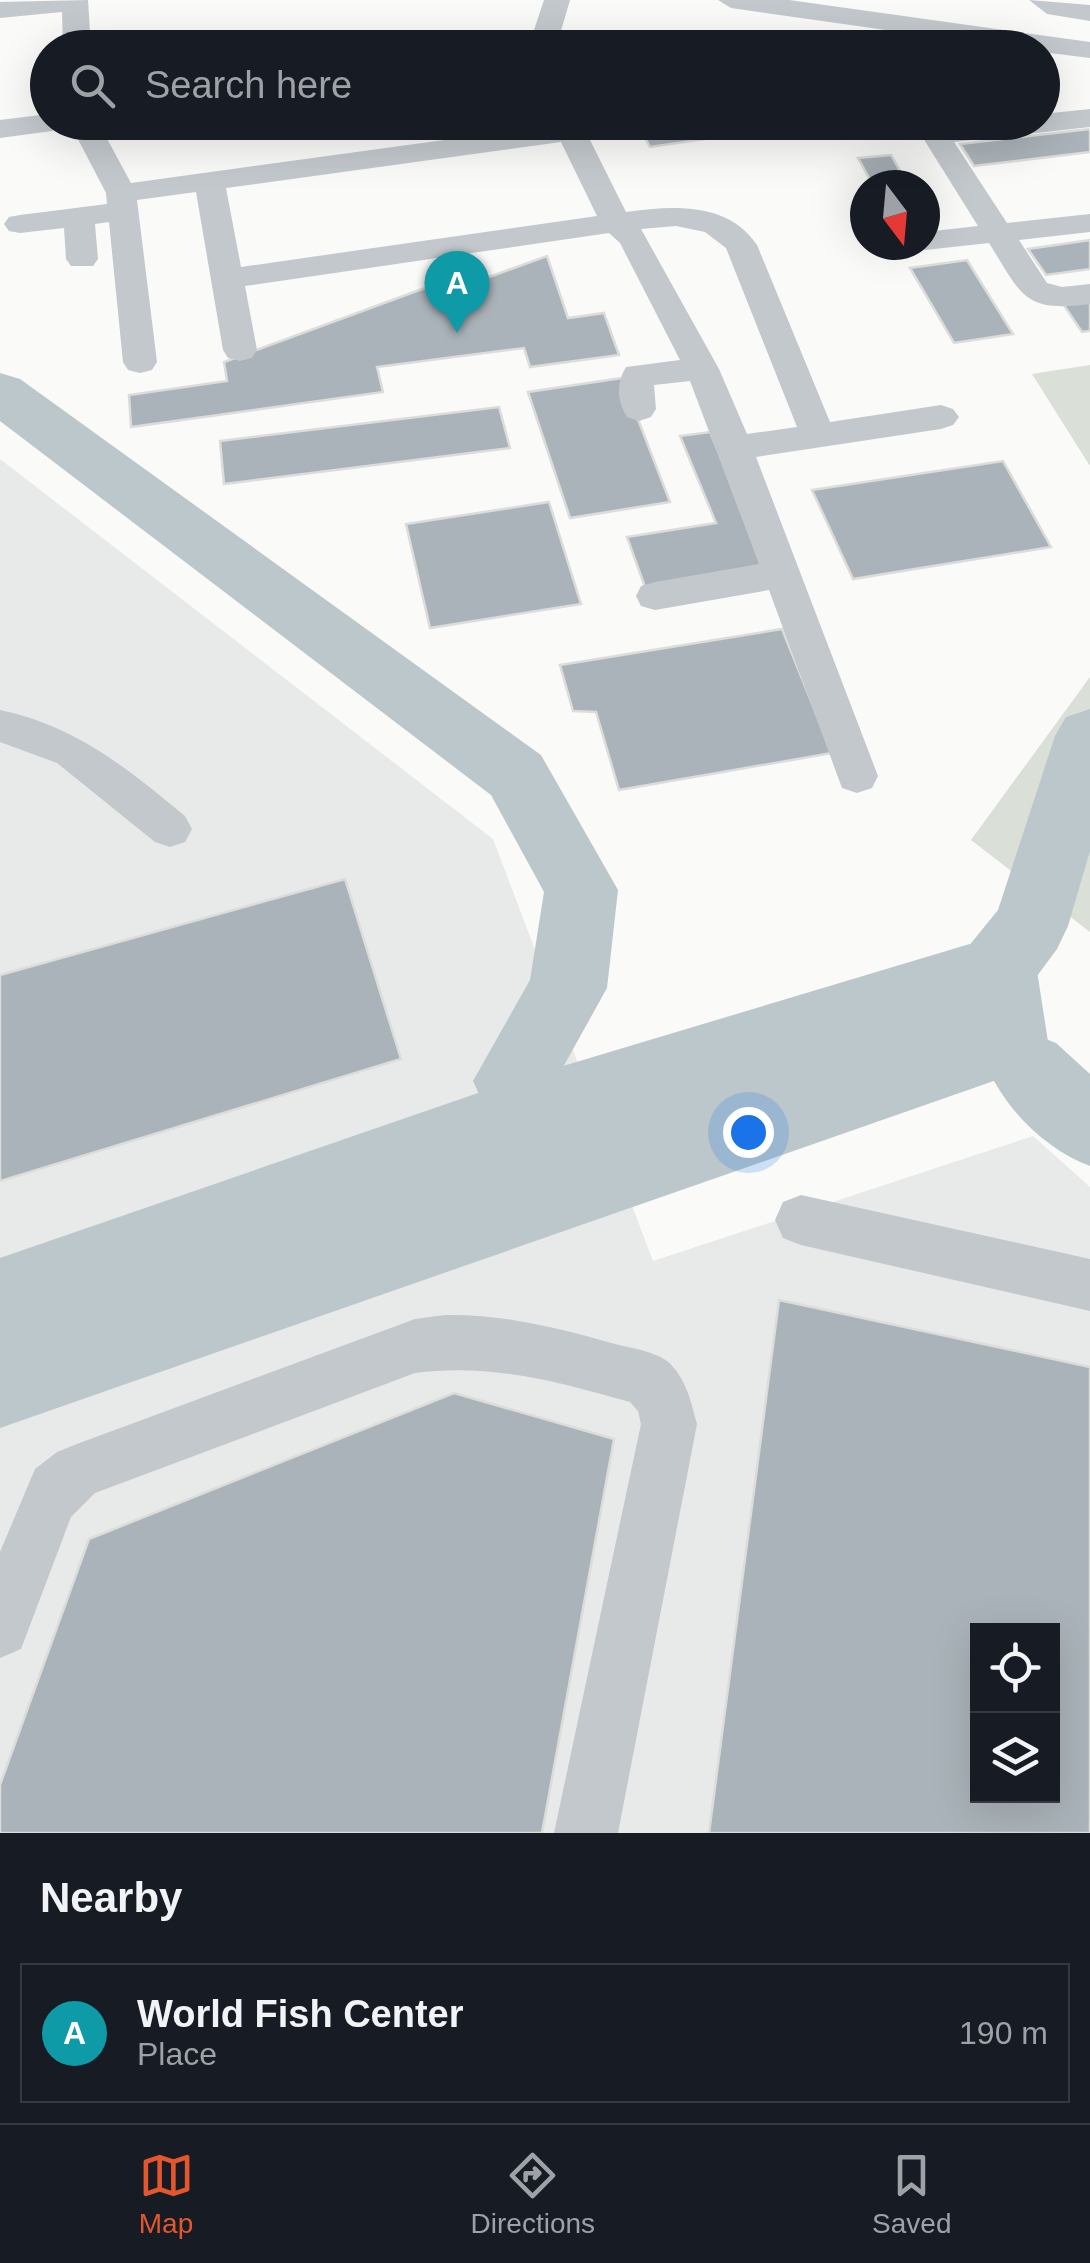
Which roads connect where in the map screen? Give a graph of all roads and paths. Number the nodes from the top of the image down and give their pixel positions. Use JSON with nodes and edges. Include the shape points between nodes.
{"nodes":[{"id":1,"x":557,"y":0,"type":"edge"},
{"id":2,"x":736,"y":0,"type":"edge"},
{"id":3,"x":1042,"y":0,"type":"edge"},
{"id":4,"x":74,"y":2,"type":"edge"},
{"id":5,"x":0,"y":10,"type":"edge"},
{"id":6,"x":860,"y":11,"type":"edge"},
{"id":7,"x":1090,"y":13,"type":"edge"},
{"id":8,"x":75,"y":30,"type":"edge"},
{"id":9,"x":548,"y":30,"type":"edge"},
{"id":10,"x":972,"y":30,"type":"edge"},
{"id":11,"x":1060,"y":45,"type":"edge"},
{"id":12,"x":1090,"y":50,"type":"edge"},
{"id":13,"x":1090,"y":118,"type":"edge"},
{"id":14,"x":1060,"y":120,"type":"edge"},
{"id":15,"x":30,"y":125,"type":"edge"},
{"id":16,"x":0,"y":128,"type":"edge"},
{"id":17,"x":91,"y":140,"type":"edge"},
{"id":18,"x":485,"y":140,"type":"edge"},
{"id":19,"x":575,"y":140,"type":"edge"},
{"id":20,"x":938,"y":140,"type":"edge"},
{"id":21,"x":210,"y":183,"type":"junction"},
{"id":22,"x":121,"y":202,"type":"junction"},
{"id":23,"x":79,"y":216,"type":"junction"},
{"id":24,"x":616,"y":222,"type":"junction"},
{"id":25,"x":1090,"y":223,"type":"edge"},
{"id":26,"x":20,"y":224,"type":"dead end"},
{"id":27,"x":999,"y":234,"type":"junction"},
{"id":28,"x":940,"y":240,"type":"edge"},
{"id":29,"x":82,"y":258,"type":"dead end"},
{"id":30,"x":230,"y":278,"type":"junction"},
{"id":31,"x":1090,"y":294,"type":"edge"},
{"id":32,"x":240,"y":350,"type":"dead end"},
{"id":33,"x":140,"y":362,"type":"dead end"},
{"id":34,"x":702,"y":369,"type":"junction"},
{"id":35,"x":639,"y":410,"type":"dead end"},
{"id":36,"x":941,"y":417,"type":"dead end"},
{"id":37,"x":818,"y":436,"type":"junction"},
{"id":38,"x":735,"y":448,"type":"junction"},
{"id":39,"x":782,"y":574,"type":"junction"},
{"id":40,"x":655,"y":596,"type":"dead end"},
{"id":41,"x":0,"y":726,"type":"edge"},
{"id":42,"x":856,"y":776,"type":"dead end"},
{"id":43,"x":170,"y":828,"type":"dead end"},
{"id":44,"x":801,"y":1220,"type":"dead end"},
{"id":45,"x":1090,"y":1284,"type":"edge"},
{"id":46,"x":0,"y":1628,"type":"edge"},
{"id":47,"x":586,"y":1833,"type":"edge"}],
"edges":[{"from":1,"to":9,"type":"street"},
{"from":2,"to":6,"type":"street"},
{"from":3,"to":7,"type":"street"},
{"from":4,"to":5,"type":"street"},
{"from":4,"to":8,"type":"street"},
{"from":6,"to":10,"type":"street"},
{"from":11,"to":12,"type":"street"},
{"from":13,"to":14,"type":"street"},
{"from":15,"to":16,"type":"street"},
{"from":17,"to":22,"type":"street"},
{"from":18,"to":21,"type":"street"},
{"from":19,"to":24,"type":"street"},
{"from":20,"to":27,"type":"street"},
{"from":21,"to":22,"type":"street"},
{"from":21,"to":30,"type":"street"},
{"from":22,"to":23,"type":"street"},
{"from":22,"to":33,"type":"street"},
{"from":23,"to":26,"type":"street"},
{"from":23,"to":29,"type":"street"},
{"from":24,"to":30,"type":"street"},
{"from":24,"to":34,"type":"street","via":[[633,238]]},
{"from":24,"to":37,"type":"street","via":[[689,216],[730,232],[742,245]]},
{"from":25,"to":27,"type":"street"},
{"from":27,"to":28,"type":"street"},
{"from":27,"to":31,"type":"street","via":[[1045,296]]},
{"from":30,"to":32,"type":"street"},
{"from":34,"to":35,"type":"street","via":[[638,376]]},
{"from":34,"to":38,"type":"street"},
{"from":36,"to":37,"type":"street"},
{"from":37,"to":38,"type":"street"},
{"from":38,"to":39,"type":"street"},
{"from":39,"to":40,"type":"street"},
{"from":39,"to":42,"type":"street"},
{"from":41,"to":43,"type":"street","via":[[29,730],[75,750]]},
{"from":44,"to":45,"type":"street"},
{"from":46,"to":47,"type":"street","via":[[54,1489],[77,1472],[452,1338],[490,1339],[646,1379],[662,1397],[669,1424]]}]}
